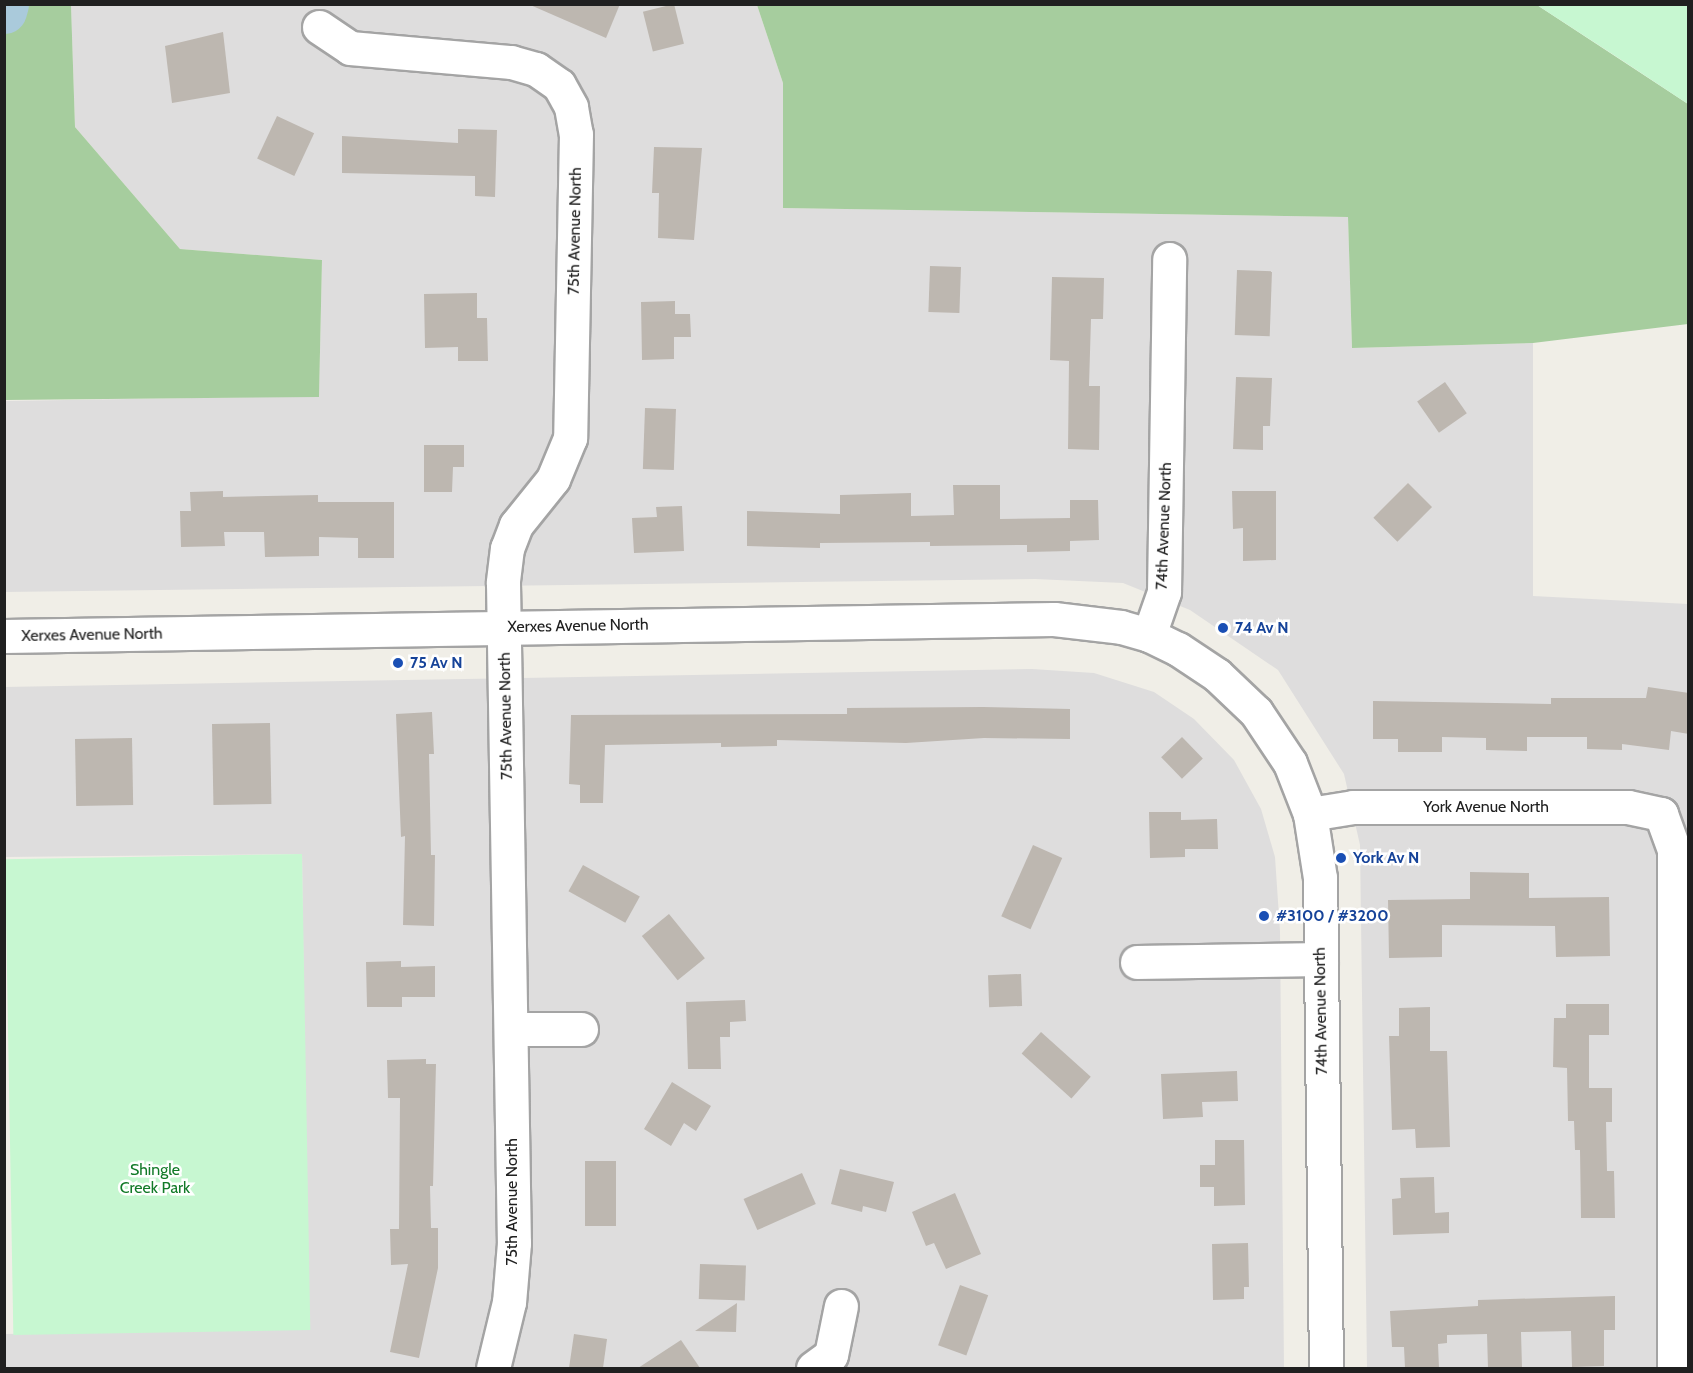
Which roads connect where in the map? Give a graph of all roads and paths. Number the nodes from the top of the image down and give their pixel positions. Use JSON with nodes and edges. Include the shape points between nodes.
{"nodes":[{"id":1,"x":319,"y":27,"type":"dead end"},
{"id":2,"x":1169,"y":259,"type":"dead end"},
{"id":3,"x":504,"y":628,"type":"junction"},
{"id":4,"x":1149,"y":635,"type":"junction"},
{"id":5,"x":4,"y":636,"type":"edge"},
{"id":6,"x":1310,"y":814,"type":"junction"},
{"id":7,"x":1321,"y":960,"type":"junction"},
{"id":8,"x":1137,"y":962,"type":"dead end"},
{"id":9,"x":1682,"y":1014,"type":"edge"},
{"id":10,"x":511,"y":1029,"type":"junction"},
{"id":11,"x":581,"y":1029,"type":"dead end"},
{"id":12,"x":841,"y":1306,"type":"dead end"},
{"id":13,"x":493,"y":1368,"type":"edge"},
{"id":14,"x":813,"y":1368,"type":"edge"},
{"id":15,"x":1326,"y":1368,"type":"edge"},
{"id":16,"x":1674,"y":1368,"type":"edge"}],
"edges":[{"from":1,"to":3,"type":"street","name":"75th Avenue North","via":[[350,48],[511,62],[536,69],[559,85],[571,107],[576,134],[570,438],[553,480],[525,511],[507,548]]},
{"from":2,"to":4,"type":"street","name":"74th Avenue North","via":[[1164,592]]},
{"from":3,"to":4,"type":"street","name":"Xerxes Avenue North","via":[[1054,619]]},
{"from":3,"to":5,"type":"street","name":"Xerxes Avenue North"},
{"from":3,"to":10,"type":"street","name":"75th Avenue North"},
{"from":4,"to":6,"type":"street","name":"74th Avenue North","via":[[1201,663],[1256,712],[1290,763]]},
{"from":6,"to":7,"type":"street","name":"74th Avenue North","via":[[1320,878]]},
{"from":6,"to":9,"type":"street","name":"York Avenue North","via":[[1353,807],[1628,807],[1661,814],[1674,849]]},
{"from":7,"to":8,"type":"street"},
{"from":7,"to":15,"type":"street","name":"74th Avenue North"},
{"from":9,"to":16,"type":"street"},
{"from":10,"to":11,"type":"street"},
{"from":10,"to":13,"type":"street","name":"75th Avenue North","via":[[514,1243],[509,1302]]},
{"from":12,"to":14,"type":"street","via":[[831,1355]]}]}
